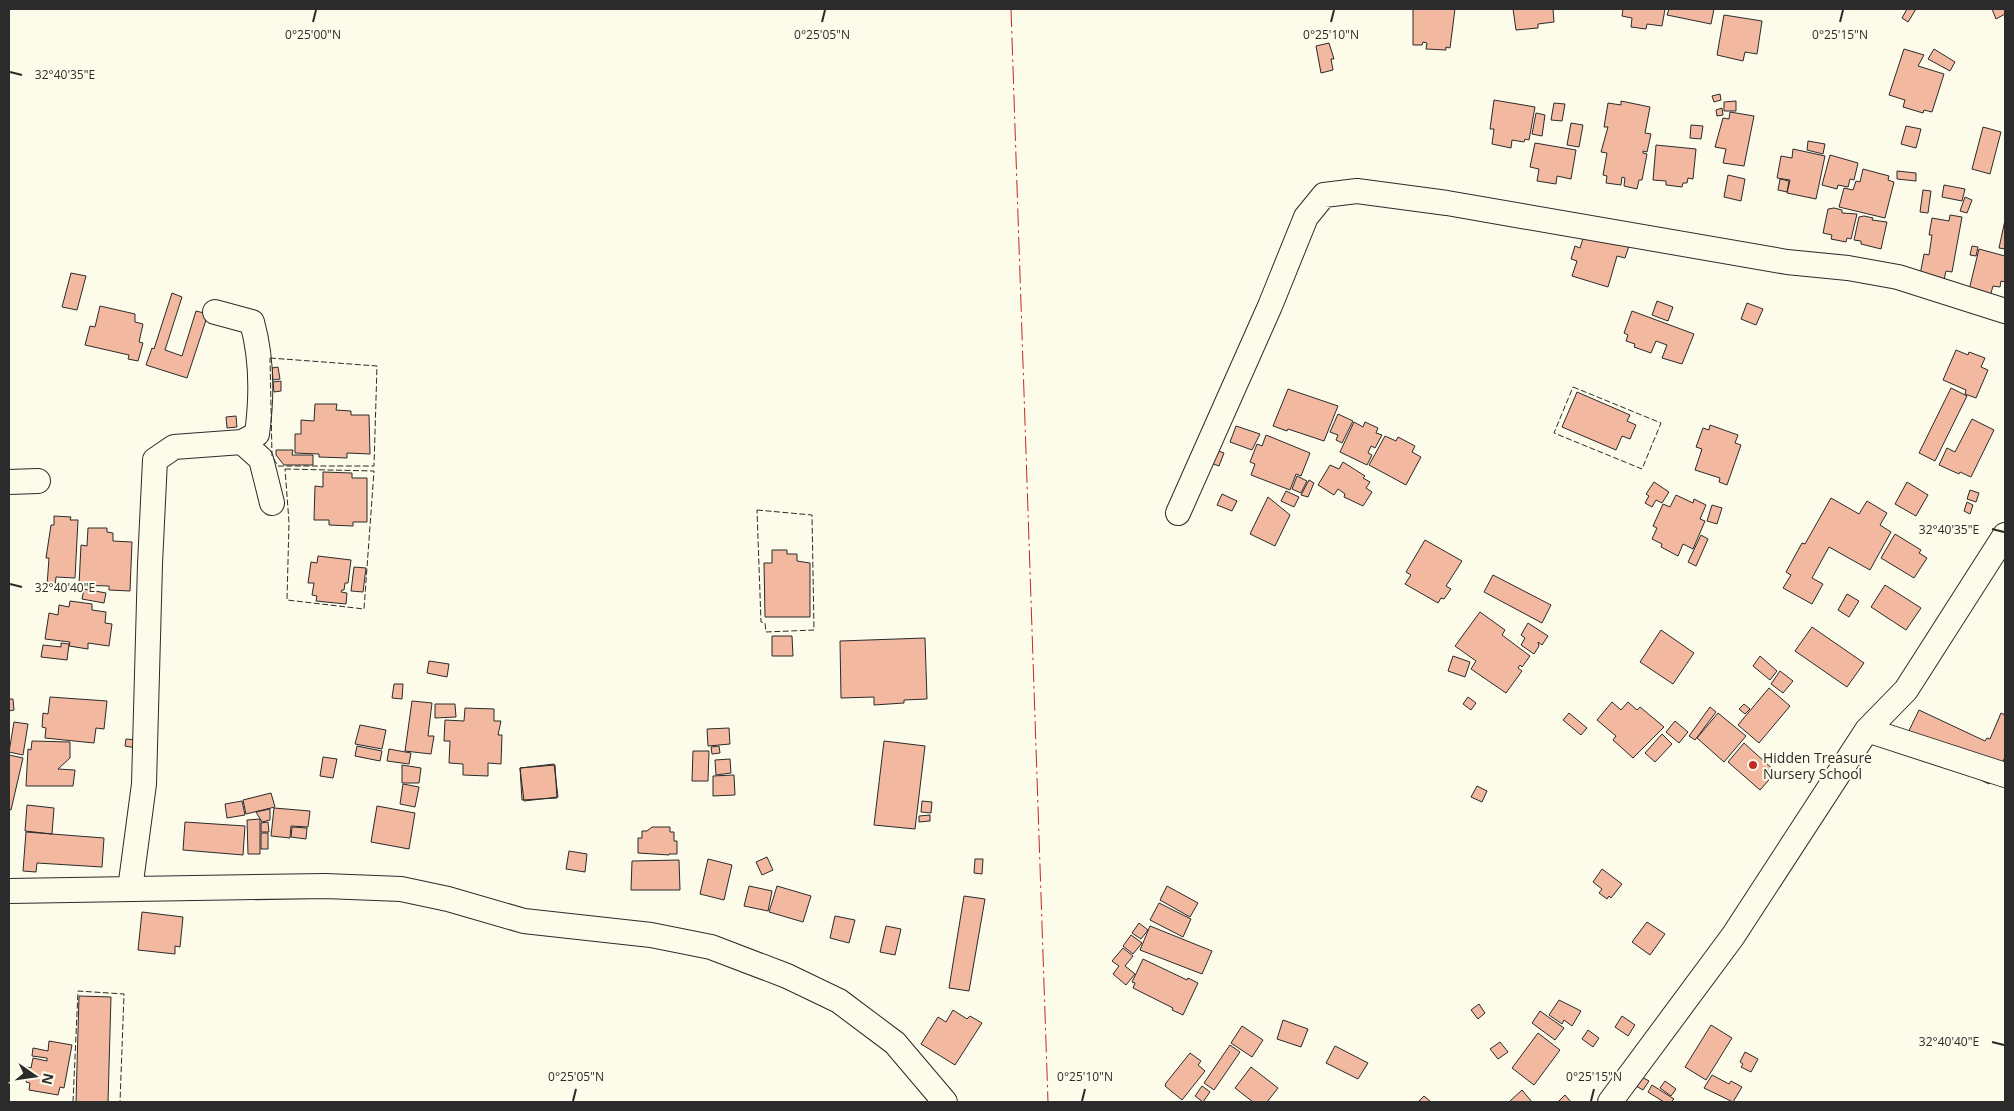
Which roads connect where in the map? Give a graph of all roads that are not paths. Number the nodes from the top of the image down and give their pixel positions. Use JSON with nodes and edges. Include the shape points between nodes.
{"nodes":[{"id":1,"x":2005,"y":311,"type":"edge"},
{"id":2,"x":215,"y":312,"type":"dead end"},
{"id":3,"x":242,"y":442,"type":"junction"},
{"id":4,"x":38,"y":481,"type":"dead end"},
{"id":5,"x":9,"y":482,"type":"edge"},
{"id":6,"x":272,"y":503,"type":"dead end"},
{"id":7,"x":1178,"y":513,"type":"dead end"},
{"id":8,"x":2005,"y":535,"type":"edge"},
{"id":9,"x":1868,"y":730,"type":"junction"},
{"id":10,"x":2005,"y":775,"type":"edge"},
{"id":11,"x":130,"y":888,"type":"junction"},
{"id":12,"x":9,"y":891,"type":"edge"},
{"id":13,"x":945,"y":1102,"type":"edge"},
{"id":14,"x":1610,"y":1102,"type":"edge"}],
"edges":[{"from":1,"to":7,"type":"street","via":[[1898,277],[1787,262],[1438,202],[1357,191],[1324,195],[1306,217]]},
{"from":2,"to":3,"type":"street","via":[[252,322],[259,348],[257,434]]},
{"from":3,"to":6,"type":"street","via":[[261,459]]},
{"from":3,"to":11,"type":"street","via":[[174,447],[155,460],[144,784]]},
{"from":4,"to":5,"type":"street"},
{"from":8,"to":9,"type":"street","via":[[1906,690]]},
{"from":9,"to":10,"type":"street"},
{"from":9,"to":14,"type":"street","via":[[1733,936]]},
{"from":11,"to":12,"type":"street"},
{"from":11,"to":13,"type":"street","via":[[325,886],[401,889],[524,921],[642,934],[711,947],[787,976],[839,1001],[895,1043]]}]}
